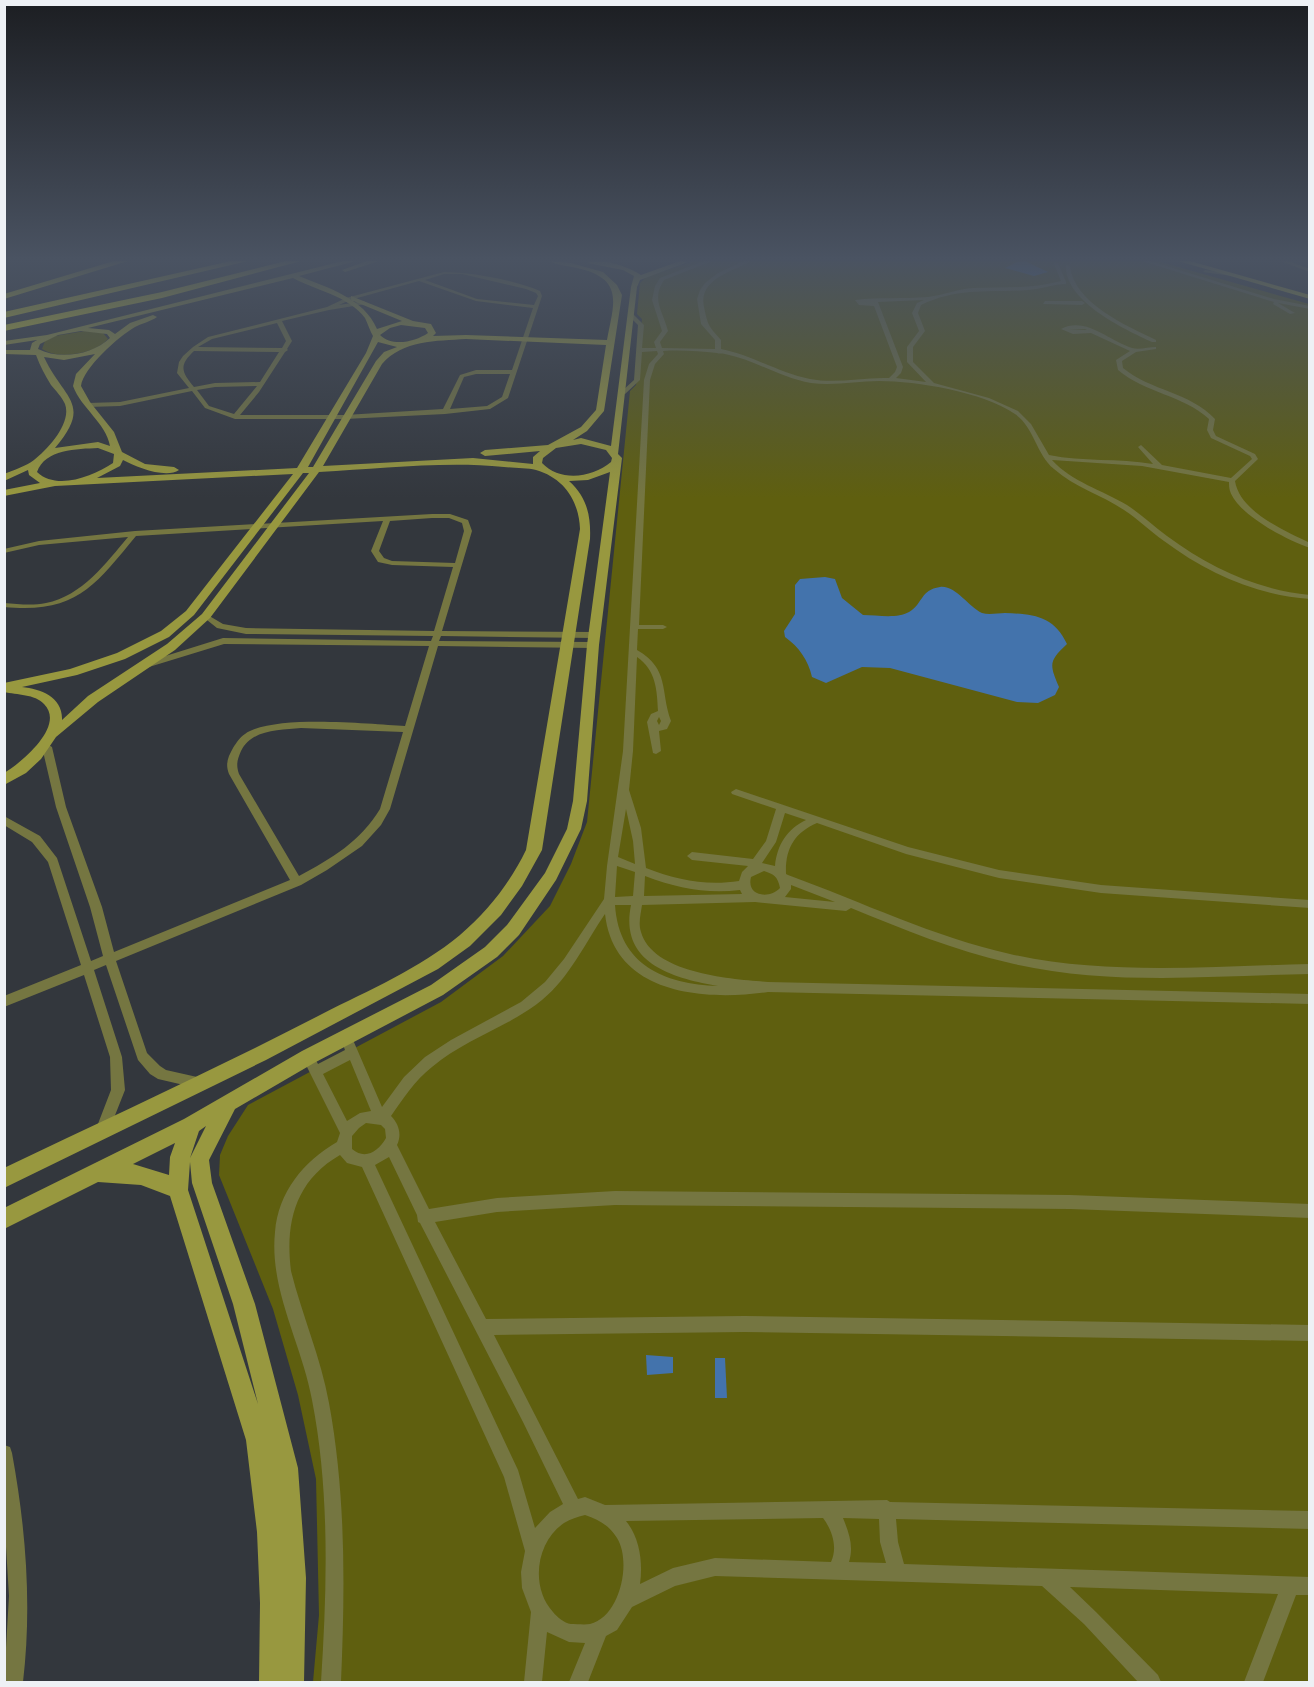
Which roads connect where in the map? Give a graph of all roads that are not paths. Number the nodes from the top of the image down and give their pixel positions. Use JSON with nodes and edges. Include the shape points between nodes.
{"nodes":[{"id":1,"x":21,"y":340,"type":"edge"},
{"id":2,"x":43,"y":340,"type":"edge"},
{"id":3,"x":210,"y":340,"type":"edge"},
{"id":4,"x":288,"y":340,"type":"edge"},
{"id":5,"x":375,"y":340,"type":"edge"},
{"id":6,"x":382,"y":340,"type":"edge"},
{"id":7,"x":433,"y":340,"type":"edge"},
{"id":8,"x":525,"y":340,"type":"edge"},
{"id":9,"x":551,"y":340,"type":"edge"},
{"id":10,"x":612,"y":340,"type":"edge"},
{"id":11,"x":629,"y":340,"type":"edge"},
{"id":12,"x":640,"y":340,"type":"edge"},
{"id":13,"x":658,"y":340,"type":"edge"},
{"id":14,"x":718,"y":340,"type":"edge"},
{"id":15,"x":891,"y":340,"type":"edge"},
{"id":16,"x":915,"y":340,"type":"edge"},
{"id":17,"x":1110,"y":340,"type":"edge"},
{"id":18,"x":1138,"y":340,"type":"edge"},
{"id":19,"x":1147,"y":340,"type":"edge"},
{"id":20,"x":112,"y":341,"type":"joint"},
{"id":21,"x":418,"y":341,"type":"junction"},
{"id":22,"x":4,"y":343,"type":"edge"},
{"id":23,"x":892,"y":343,"type":"junction"},
{"id":24,"x":1142,"y":343,"type":"junction"},
{"id":25,"x":612,"y":344,"type":"junction"},
{"id":26,"x":912,"y":344,"type":"junction"},
{"id":27,"x":1154,"y":344,"type":"junction"},
{"id":28,"x":194,"y":349,"type":"junction"},
{"id":29,"x":285,"y":350,"type":"junction"},
{"id":30,"x":1134,"y":351,"type":"junction"},
{"id":31,"x":4,"y":352,"type":"edge"},
{"id":32,"x":640,"y":352,"type":"junction"},
{"id":33,"x":661,"y":352,"type":"junction"},
{"id":34,"x":721,"y":352,"type":"junction"},
{"id":35,"x":38,"y":353,"type":"junction"},
{"id":36,"x":513,"y":372,"type":"junction"},
{"id":37,"x":890,"y":380,"type":"junction"},
{"id":38,"x":262,"y":384,"type":"junction"},
{"id":39,"x":933,"y":385,"type":"junction"},
{"id":40,"x":194,"y":388,"type":"junction"},
{"id":41,"x":79,"y":392,"type":"junction"},
{"id":42,"x":624,"y":393,"type":"junction"},
{"id":43,"x":65,"y":395,"type":"junction"},
{"id":44,"x":120,"y":404,"type":"junction"},
{"id":45,"x":88,"y":405,"type":"junction"},
{"id":46,"x":445,"y":412,"type":"junction"},
{"id":47,"x":235,"y":417,"type":"junction"},
{"id":48,"x":331,"y":417,"type":"junction"},
{"id":49,"x":345,"y":417,"type":"junction"},
{"id":50,"x":98,"y":418,"type":"junction"},
{"id":51,"x":559,"y":444,"type":"junction"},
{"id":52,"x":1141,"y":447,"type":"dead end"},
{"id":53,"x":548,"y":448,"type":"junction"},
{"id":54,"x":117,"y":452,"type":"junction"},
{"id":55,"x":1046,"y":456,"type":"junction"},
{"id":56,"x":615,"y":458,"type":"junction"},
{"id":57,"x":1150,"y":459,"type":"junction"},
{"id":58,"x":38,"y":461,"type":"junction"},
{"id":59,"x":1079,"y":462,"type":"junction"},
{"id":60,"x":1140,"y":464,"type":"junction"},
{"id":61,"x":317,"y":467,"type":"junction"},
{"id":62,"x":1160,"y":467,"type":"junction"},
{"id":63,"x":303,"y":468,"type":"junction"},
{"id":64,"x":540,"y":468,"type":"junction"},
{"id":65,"x":1057,"y":468,"type":"junction"},
{"id":66,"x":273,"y":473,"type":"junction"},
{"id":67,"x":555,"y":476,"type":"junction"},
{"id":68,"x":4,"y":478,"type":"edge"},
{"id":69,"x":1207,"y":478,"type":"junction"},
{"id":70,"x":1233,"y":480,"type":"junction"},
{"id":71,"x":63,"y":483,"type":"junction"},
{"id":72,"x":290,"y":484,"type":"junction"},
{"id":73,"x":1232,"y":489,"type":"junction"},
{"id":74,"x":4,"y":493,"type":"edge"},
{"id":75,"x":387,"y":519,"type":"junction"},
{"id":76,"x":274,"y":525,"type":"junction"},
{"id":77,"x":259,"y":526,"type":"junction"},
{"id":78,"x":135,"y":533,"type":"junction"},
{"id":79,"x":1310,"y":546,"type":"edge"},
{"id":80,"x":4,"y":551,"type":"edge"},
{"id":81,"x":458,"y":565,"type":"junction"},
{"id":82,"x":1310,"y":597,"type":"edge"},
{"id":83,"x":4,"y":606,"type":"edge"},
{"id":84,"x":206,"y":616,"type":"junction"},
{"id":85,"x":634,"y":627,"type":"junction"},
{"id":86,"x":663,"y":627,"type":"dead end"},
{"id":87,"x":329,"y":637,"type":"junction"},
{"id":88,"x":436,"y":639,"type":"junction"},
{"id":89,"x":567,"y":640,"type":"junction"},
{"id":90,"x":594,"y":640,"type":"junction"},
{"id":91,"x":633,"y":651,"type":"junction"},
{"id":92,"x":145,"y":665,"type":"junction"},
{"id":93,"x":4,"y":688,"type":"edge"},
{"id":94,"x":408,"y":729,"type":"junction"},
{"id":95,"x":55,"y":733,"type":"junction"},
{"id":96,"x":47,"y":747,"type":"junction"},
{"id":97,"x":656,"y":751,"type":"dead end"},
{"id":98,"x":4,"y":780,"type":"edge"},
{"id":99,"x":624,"y":789,"type":"junction"},
{"id":100,"x":736,"y":792,"type":"dead end"},
{"id":101,"x":782,"y":807,"type":"junction"},
{"id":102,"x":4,"y":820,"type":"edge"},
{"id":103,"x":815,"y":820,"type":"junction"},
{"id":104,"x":692,"y":856,"type":"dead end"},
{"id":105,"x":614,"y":860,"type":"junction"},
{"id":106,"x":754,"y":867,"type":"junction"},
{"id":107,"x":640,"y":869,"type":"junction"},
{"id":108,"x":783,"y":876,"type":"junction"},
{"id":109,"x":297,"y":882,"type":"junction"},
{"id":110,"x":743,"y":885,"type":"junction"},
{"id":111,"x":755,"y":898,"type":"junction"},
{"id":112,"x":638,"y":900,"type":"junction"},
{"id":113,"x":771,"y":900,"type":"junction"},
{"id":114,"x":609,"y":901,"type":"junction"},
{"id":115,"x":1310,"y":904,"type":"edge"},
{"id":116,"x":858,"y":908,"type":"junction"},
{"id":117,"x":109,"y":957,"type":"junction"},
{"id":118,"x":85,"y":967,"type":"junction"},
{"id":119,"x":1310,"y":969,"type":"edge"},
{"id":120,"x":768,"y":987,"type":"junction"},
{"id":121,"x":1310,"y":999,"type":"edge"},
{"id":122,"x":4,"y":1002,"type":"edge"},
{"id":123,"x":296,"y":1037,"type":"junction"},
{"id":124,"x":346,"y":1037,"type":"junction"},
{"id":125,"x":353,"y":1052,"type":"junction"},
{"id":126,"x":312,"y":1064,"type":"junction"},
{"id":127,"x":201,"y":1083,"type":"junction"},
{"id":128,"x":230,"y":1101,"type":"junction"},
{"id":129,"x":381,"y":1117,"type":"junction"},
{"id":130,"x":191,"y":1125,"type":"junction"},
{"id":131,"x":102,"y":1129,"type":"junction"},
{"id":132,"x":345,"y":1139,"type":"junction"},
{"id":133,"x":390,"y":1145,"type":"junction"},
{"id":134,"x":366,"y":1161,"type":"junction"},
{"id":135,"x":95,"y":1174,"type":"junction"},
{"id":136,"x":4,"y":1179,"type":"edge"},
{"id":137,"x":178,"y":1190,"type":"junction"},
{"id":138,"x":1310,"y":1210,"type":"edge"},
{"id":139,"x":423,"y":1217,"type":"junction"},
{"id":140,"x":4,"y":1219,"type":"edge"},
{"id":141,"x":481,"y":1327,"type":"junction"},
{"id":142,"x":1310,"y":1333,"type":"edge"},
{"id":143,"x":267,"y":1434,"type":"junction"},
{"id":144,"x":4,"y":1453,"type":"edge"},
{"id":145,"x":573,"y":1507,"type":"junction"},
{"id":146,"x":827,"y":1509,"type":"junction"},
{"id":147,"x":886,"y":1509,"type":"junction"},
{"id":148,"x":608,"y":1513,"type":"junction"},
{"id":149,"x":1310,"y":1520,"type":"edge"},
{"id":150,"x":533,"y":1550,"type":"junction"},
{"id":151,"x":835,"y":1571,"type":"junction"},
{"id":152,"x":897,"y":1573,"type":"junction"},
{"id":153,"x":1046,"y":1578,"type":"junction"},
{"id":154,"x":1290,"y":1585,"type":"junction"},
{"id":155,"x":1310,"y":1586,"type":"edge"},
{"id":156,"x":626,"y":1600,"type":"junction"},
{"id":157,"x":540,"y":1611,"type":"junction"},
{"id":158,"x":599,"y":1630,"type":"junction"},
{"id":159,"x":14,"y":1683,"type":"edge"},
{"id":160,"x":272,"y":1683,"type":"edge"},
{"id":161,"x":290,"y":1683,"type":"edge"},
{"id":162,"x":331,"y":1683,"type":"edge"},
{"id":163,"x":533,"y":1683,"type":"edge"},
{"id":164,"x":579,"y":1683,"type":"edge"},
{"id":165,"x":1151,"y":1683,"type":"edge"},
{"id":166,"x":1254,"y":1683,"type":"edge"}],
"edges":[{"from":1,"to":22,"type":"street"},
{"from":2,"to":35,"type":"street","via":[[33,348]]},
{"from":3,"to":28,"type":"street"},
{"from":4,"to":29,"type":"street"},
{"from":5,"to":48,"type":"street"},
{"from":6,"to":21,"type":"street"},
{"from":7,"to":21,"type":"street"},
{"from":8,"to":36,"type":"street"},
{"from":9,"to":25,"type":"street"},
{"from":10,"to":25,"type":"street"},
{"from":11,"to":42,"type":"street"},
{"from":12,"to":32,"type":"street"},
{"from":13,"to":33,"type":"street"},
{"from":14,"to":34,"type":"street"},
{"from":15,"to":23,"type":"street"},
{"from":16,"to":26,"type":"street"},
{"from":17,"to":30,"type":"street"},
{"from":18,"to":24,"type":"street"},
{"from":19,"to":27,"type":"street"},
{"from":20,"to":35,"type":"street","via":[[83,354],[58,357]]},
{"from":20,"to":41,"type":"street","via":[[78,377]]},
{"from":21,"to":49,"type":"street","via":[[383,357]]},
{"from":23,"to":26,"type":"street"},
{"from":23,"to":37,"type":"street","via":[[900,369]]},
{"from":24,"to":27,"type":"street"},
{"from":24,"to":30,"type":"street"},
{"from":25,"to":51,"type":"street","via":[[600,411],[584,429]]},
{"from":26,"to":39,"type":"street","via":[[912,367]]},
{"from":27,"to":30,"type":"street"},
{"from":28,"to":29,"type":"street"},
{"from":28,"to":40,"type":"street","via":[[179,368]]},
{"from":29,"to":38,"type":"street"},
{"from":30,"to":70,"type":"street","via":[[1119,360],[1123,372],[1150,389],[1201,409],[1212,418],[1213,436],[1253,455],[1255,459]]},
{"from":31,"to":35,"type":"street"},
{"from":32,"to":33,"type":"street"},
{"from":32,"to":42,"type":"street","via":[[637,380]]},
{"from":33,"to":34,"type":"street"},
{"from":33,"to":85,"type":"street","via":[[647,380]]},
{"from":34,"to":37,"type":"street","via":[[806,380]]},
{"from":35,"to":43,"type":"street"},
{"from":36,"to":46,"type":"street","via":[[505,398],[499,403]]},
{"from":36,"to":46,"type":"street","via":[[462,376]]},
{"from":37,"to":39,"type":"street"},
{"from":38,"to":40,"type":"street"},
{"from":38,"to":47,"type":"street"},
{"from":39,"to":55,"type":"street","via":[[1015,411],[1031,425]]},
{"from":40,"to":44,"type":"street"},
{"from":40,"to":47,"type":"street","via":[[207,407]]},
{"from":41,"to":43,"type":"street"},
{"from":41,"to":45,"type":"street"},
{"from":42,"to":56,"type":"street"},
{"from":43,"to":58,"type":"street","via":[[71,406],[70,423]]},
{"from":44,"to":45,"type":"street"},
{"from":44,"to":50,"type":"street"},
{"from":45,"to":50,"type":"street"},
{"from":46,"to":49,"type":"street"},
{"from":47,"to":48,"type":"street"},
{"from":48,"to":49,"type":"street"},
{"from":48,"to":63,"type":"street"},
{"from":49,"to":61,"type":"street"},
{"from":50,"to":54,"type":"street","via":[[114,440]]},
{"from":51,"to":53,"type":"street"},
{"from":51,"to":56,"type":"street","via":[[592,442]]},
{"from":52,"to":57,"type":"street"},
{"from":53,"to":61,"type":"street"},
{"from":53,"to":64,"type":"street","via":[[537,457]]},
{"from":54,"to":58,"type":"street","via":[[98,446],[74,447]]},
{"from":54,"to":63,"type":"street","via":[[143,467],[169,470]]},
{"from":54,"to":71,"type":"street","via":[[117,464],[102,474]]},
{"from":55,"to":59,"type":"street"},
{"from":55,"to":65,"type":"street"},
{"from":56,"to":67,"type":"street","via":[[597,475]]},
{"from":56,"to":90,"type":"street"},
{"from":57,"to":60,"type":"street"},
{"from":57,"to":62,"type":"street"},
{"from":58,"to":68,"type":"street"},
{"from":58,"to":71,"type":"street","via":[[34,477]]},
{"from":59,"to":60,"type":"street"},
{"from":59,"to":65,"type":"street"},
{"from":60,"to":62,"type":"street"},
{"from":61,"to":63,"type":"street"},
{"from":61,"to":64,"type":"street","via":[[473,461]]},
{"from":61,"to":76,"type":"street"},
{"from":62,"to":69,"type":"street"},
{"from":63,"to":66,"type":"street"},
{"from":63,"to":72,"type":"street"},
{"from":64,"to":67,"type":"street"},
{"from":65,"to":82,"type":"street","via":[[1213,567],[1267,589]]},
{"from":66,"to":71,"type":"street"},
{"from":66,"to":72,"type":"street"},
{"from":67,"to":89,"type":"street","via":[[576,491],[585,510],[585,539]]},
{"from":69,"to":70,"type":"street"},
{"from":69,"to":73,"type":"street"},
{"from":70,"to":73,"type":"street"},
{"from":71,"to":74,"type":"street"},
{"from":72,"to":77,"type":"street"},
{"from":73,"to":79,"type":"street","via":[[1262,520]]},
{"from":75,"to":76,"type":"street"},
{"from":75,"to":81,"type":"street","via":[[375,552],[381,560]]},
{"from":75,"to":81,"type":"street","via":[[441,516],[465,522],[468,531]]},
{"from":76,"to":77,"type":"street"},
{"from":76,"to":84,"type":"street"},
{"from":77,"to":78,"type":"street"},
{"from":77,"to":93,"type":"street","via":[[197,606],[165,634],[102,663]]},
{"from":78,"to":80,"type":"street","via":[[58,540]]},
{"from":78,"to":83,"type":"street","via":[[78,595],[63,603],[38,607]]},
{"from":81,"to":88,"type":"street"},
{"from":84,"to":87,"type":"street","via":[[230,629]]},
{"from":84,"to":92,"type":"street"},
{"from":85,"to":86,"type":"street"},
{"from":85,"to":91,"type":"street"},
{"from":87,"to":88,"type":"street"},
{"from":87,"to":92,"type":"street","via":[[223,641]]},
{"from":88,"to":89,"type":"street"},
{"from":88,"to":94,"type":"street"},
{"from":89,"to":90,"type":"street"},
{"from":89,"to":123,"type":"street","via":[[544,806],[534,850],[521,877],[497,909],[454,948]]},
{"from":90,"to":124,"type":"street","via":[[580,801],[574,829],[551,876],[513,930],[491,952],[437,990]]},
{"from":91,"to":97,"type":"street","via":[[646,658],[659,673],[663,716],[667,720],[666,724],[654,726]]},
{"from":91,"to":99,"type":"street"},
{"from":92,"to":95,"type":"street","via":[[93,699]]},
{"from":93,"to":95,"type":"street","via":[[38,695],[51,704],[57,717]]},
{"from":94,"to":109,"type":"street","via":[[378,823],[354,850]]},
{"from":94,"to":109,"type":"street","via":[[280,726],[248,735],[237,748],[231,766],[234,774]]},
{"from":95,"to":96,"type":"street"},
{"from":96,"to":98,"type":"street","via":[[33,762]]},
{"from":96,"to":117,"type":"street","via":[[55,786]]},
{"from":99,"to":105,"type":"street"},
{"from":99,"to":107,"type":"street","via":[[638,842]]},
{"from":100,"to":101,"type":"street"},
{"from":101,"to":103,"type":"street"},
{"from":101,"to":106,"type":"street","via":[[776,830]]},
{"from":102,"to":118,"type":"street","via":[[36,839],[53,861]]},
{"from":103,"to":108,"type":"street","via":[[794,831],[785,842],[781,858]]},
{"from":103,"to":115,"type":"street","via":[[937,859],[1033,881]]},
{"from":104,"to":106,"type":"street"},
{"from":105,"to":107,"type":"street"},
{"from":105,"to":114,"type":"street"},
{"from":106,"to":108,"type":"street"},
{"from":106,"to":110,"type":"street"},
{"from":107,"to":110,"type":"street","via":[[692,887],[720,889]]},
{"from":107,"to":112,"type":"street"},
{"from":108,"to":113,"type":"street","via":[[786,889]]},
{"from":108,"to":116,"type":"street"},
{"from":109,"to":117,"type":"street"},
{"from":110,"to":111,"type":"street"},
{"from":111,"to":112,"type":"street"},
{"from":111,"to":113,"type":"street"},
{"from":112,"to":114,"type":"street"},
{"from":112,"to":120,"type":"street","via":[[636,938],[653,957],[691,975]]},
{"from":113,"to":116,"type":"street"},
{"from":114,"to":120,"type":"street","via":[[611,926],[618,942],[647,974],[674,985],[704,990],[731,992]]},
{"from":114,"to":129,"type":"street","via":[[573,958],[548,987],[511,1014],[429,1061]]},
{"from":116,"to":119,"type":"street","via":[[968,947],[1033,963],[1097,970]]},
{"from":117,"to":118,"type":"street"},
{"from":117,"to":127,"type":"street","via":[[142,1056],[163,1075]]},
{"from":118,"to":122,"type":"street"},
{"from":118,"to":131,"type":"street","via":[[118,1068],[115,1103]]},
{"from":120,"to":121,"type":"street"},
{"from":123,"to":126,"type":"street"},
{"from":123,"to":127,"type":"street"},
{"from":124,"to":125,"type":"street"},
{"from":124,"to":126,"type":"street"},
{"from":125,"to":126,"type":"street"},
{"from":125,"to":129,"type":"street"},
{"from":126,"to":128,"type":"street"},
{"from":126,"to":132,"type":"street"},
{"from":127,"to":131,"type":"street"},
{"from":128,"to":130,"type":"street"},
{"from":128,"to":143,"type":"street","via":[[199,1159],[202,1183],[243,1304]]},
{"from":129,"to":132,"type":"street","via":[[358,1120]]},
{"from":129,"to":133,"type":"street","via":[[392,1126]]},
{"from":130,"to":135,"type":"street"},
{"from":130,"to":137,"type":"street","via":[[180,1157]]},
{"from":131,"to":136,"type":"street"},
{"from":132,"to":134,"type":"street","via":[[351,1158]]},
{"from":132,"to":162,"type":"street","via":[[301,1180],[286,1212],[281,1246],[286,1279],[318,1382],[330,1468]]},
{"from":133,"to":134,"type":"street","via":[[380,1156]]},
{"from":133,"to":139,"type":"street"},
{"from":134,"to":150,"type":"street","via":[[512,1476]]},
{"from":135,"to":137,"type":"street","via":[[132,1173],[157,1179]]},
{"from":135,"to":140,"type":"street"},
{"from":137,"to":143,"type":"street"},
{"from":138,"to":139,"type":"street","via":[[1071,1202],[615,1198],[497,1205]]},
{"from":139,"to":141,"type":"street"},
{"from":141,"to":142,"type":"street","via":[[744,1324]]},
{"from":141,"to":145,"type":"street"},
{"from":143,"to":160,"type":"street","via":[[264,1479],[273,1603]]},
{"from":143,"to":161,"type":"street","via":[[286,1468],[293,1578]]},
{"from":144,"to":159,"type":"street","via":[[19,1554]]},
{"from":145,"to":148,"type":"street","via":[[585,1506]]},
{"from":145,"to":150,"type":"street","via":[[549,1522]]},
{"from":146,"to":147,"type":"street"},
{"from":146,"to":148,"type":"street"},
{"from":146,"to":151,"type":"street","via":[[835,1518],[841,1537],[842,1557]]},
{"from":147,"to":149,"type":"street"},
{"from":147,"to":152,"type":"street"},
{"from":148,"to":156,"type":"street","via":[[632,1550],[633,1575]]},
{"from":150,"to":157,"type":"street","via":[[530,1582]]},
{"from":151,"to":152,"type":"street"},
{"from":151,"to":156,"type":"street","via":[[701,1569],[663,1581]]},
{"from":152,"to":153,"type":"street"},
{"from":153,"to":154,"type":"street"},
{"from":153,"to":165,"type":"street"},
{"from":154,"to":155,"type":"street"},
{"from":154,"to":166,"type":"street"},
{"from":156,"to":158,"type":"street"},
{"from":157,"to":158,"type":"street","via":[[566,1632],[586,1634]]},
{"from":157,"to":163,"type":"street"},
{"from":158,"to":164,"type":"street"}]}
